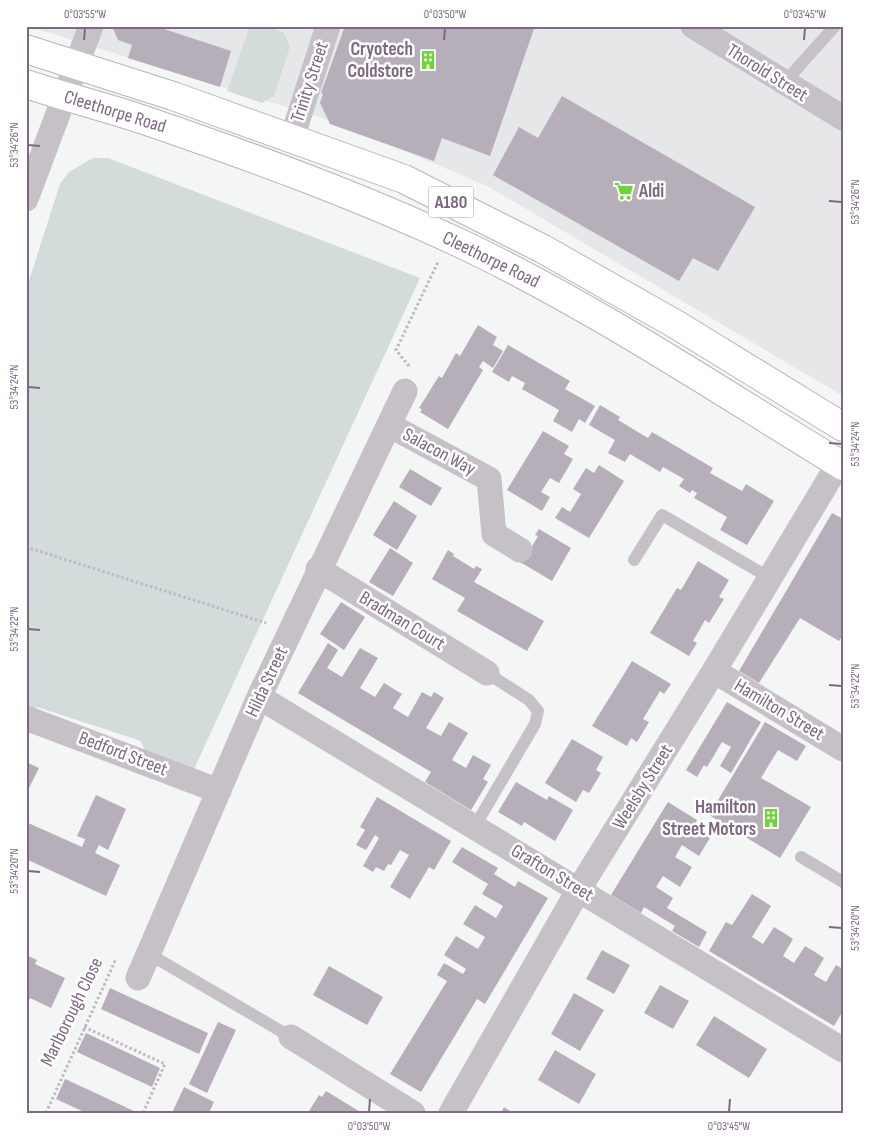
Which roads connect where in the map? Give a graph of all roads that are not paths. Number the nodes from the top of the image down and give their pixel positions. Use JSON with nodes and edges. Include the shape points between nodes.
{"nodes":[{"id":1,"x":91,"y":26,"type":"edge"},
{"id":2,"x":328,"y":26,"type":"edge"},
{"id":3,"x":693,"y":26,"type":"edge"},
{"id":4,"x":834,"y":26,"type":"edge"},
{"id":5,"x":26,"y":50,"type":"edge"},
{"id":6,"x":77,"y":65,"type":"junction"},
{"id":7,"x":784,"y":83,"type":"junction"},
{"id":8,"x":26,"y":84,"type":"edge"},
{"id":9,"x":65,"y":97,"type":"junction"},
{"id":10,"x":843,"y":118,"type":"edge"},
{"id":11,"x":292,"y":138,"type":"junction"},
{"id":12,"x":26,"y":199,"type":"edge"},
{"id":13,"x":405,"y":391,"type":"road end"},
{"id":14,"x":389,"y":425,"type":"junction"},
{"id":15,"x":843,"y":427,"type":"edge"},
{"id":16,"x":841,"y":465,"type":"edge"},
{"id":17,"x":520,"y":550,"type":"dead end"},
{"id":18,"x":634,"y":560,"type":"dead end"},
{"id":19,"x":318,"y":569,"type":"junction"},
{"id":20,"x":770,"y":578,"type":"junction"},
{"id":21,"x":714,"y":671,"type":"junction"},
{"id":22,"x":487,"y":673,"type":"joint"},
{"id":23,"x":259,"y":697,"type":"junction"},
{"id":24,"x":26,"y":718,"type":"edge"},
{"id":25,"x":843,"y":749,"type":"edge"},
{"id":26,"x":219,"y":791,"type":"junction"},
{"id":27,"x":476,"y":826,"type":"junction"},
{"id":28,"x":801,"y":857,"type":"dead end"},
{"id":29,"x":843,"y":882,"type":"edge"},
{"id":30,"x":579,"y":889,"type":"junction"},
{"id":31,"x":149,"y":954,"type":"junction"},
{"id":32,"x":138,"y":978,"type":"dead end"},
{"id":33,"x":291,"y":1038,"type":"joint"},
{"id":34,"x":843,"y":1050,"type":"edge"},
{"id":35,"x":413,"y":1113,"type":"edge"},
{"id":36,"x":451,"y":1113,"type":"edge"}],
"edges":[{"from":1,"to":6,"type":"street"},
{"from":2,"to":11,"type":"street","name":"Trinity Street"},
{"from":3,"to":7,"type":"street","name":"Thorold Street"},
{"from":4,"to":7,"type":"lane"},
{"from":5,"to":6,"type":"main road","name":"Cleethorpe Road","number":"A180"},
{"from":6,"to":9,"type":"street"},
{"from":6,"to":11,"type":"main road","name":"Cleethorpe Road","number":"A180"},
{"from":7,"to":10,"type":"street","name":"Thorold Street"},
{"from":8,"to":9,"type":"main road","name":"Cleethorpe Road","number":"A180"},
{"from":9,"to":12,"type":"street"},
{"from":9,"to":16,"type":"main road","name":"Cleethorpe Road","number":"A180","via":[[142,119],[355,197],[449,239],[574,302],[696,373]]},
{"from":11,"to":15,"type":"main road","name":"Cleethorpe Road","number":"A180","via":[[404,178],[543,249],[677,325]]},
{"from":13,"to":14,"type":"street","name":"Hilda Street"},
{"from":14,"to":17,"type":"street","name":"Salacon Way","via":[[489,478],[494,534]]},
{"from":14,"to":19,"type":"street","name":"Hilda Street"},
{"from":16,"to":20,"type":"street","name":"Weelsby Street"},
{"from":18,"to":20,"type":"lane","via":[[662,515]]},
{"from":19,"to":22,"type":"street","name":"Bradman Court"},
{"from":19,"to":23,"type":"street","name":"Hilda Street"},
{"from":20,"to":21,"type":"street","name":"Weelsby Street"},
{"from":21,"to":25,"type":"street","name":"Hamilton Street"},
{"from":21,"to":30,"type":"street","name":"Weelsby Street"},
{"from":22,"to":27,"type":"lane","via":[[529,700],[538,711],[536,724]]},
{"from":23,"to":26,"type":"street","name":"Hilda Street"},
{"from":23,"to":27,"type":"street","name":"Grafton Street"},
{"from":24,"to":26,"type":"street","name":"Bedford Street"},
{"from":26,"to":31,"type":"street","name":"Hilda Street"},
{"from":27,"to":30,"type":"street","name":"Grafton Street"},
{"from":28,"to":29,"type":"lane"},
{"from":30,"to":34,"type":"street","name":"Grafton Street"},
{"from":30,"to":36,"type":"street","name":"Weelsby Street"},
{"from":31,"to":32,"type":"street","name":"Hilda Street"},
{"from":31,"to":33,"type":"lane"},
{"from":33,"to":35,"type":"street"}]}
